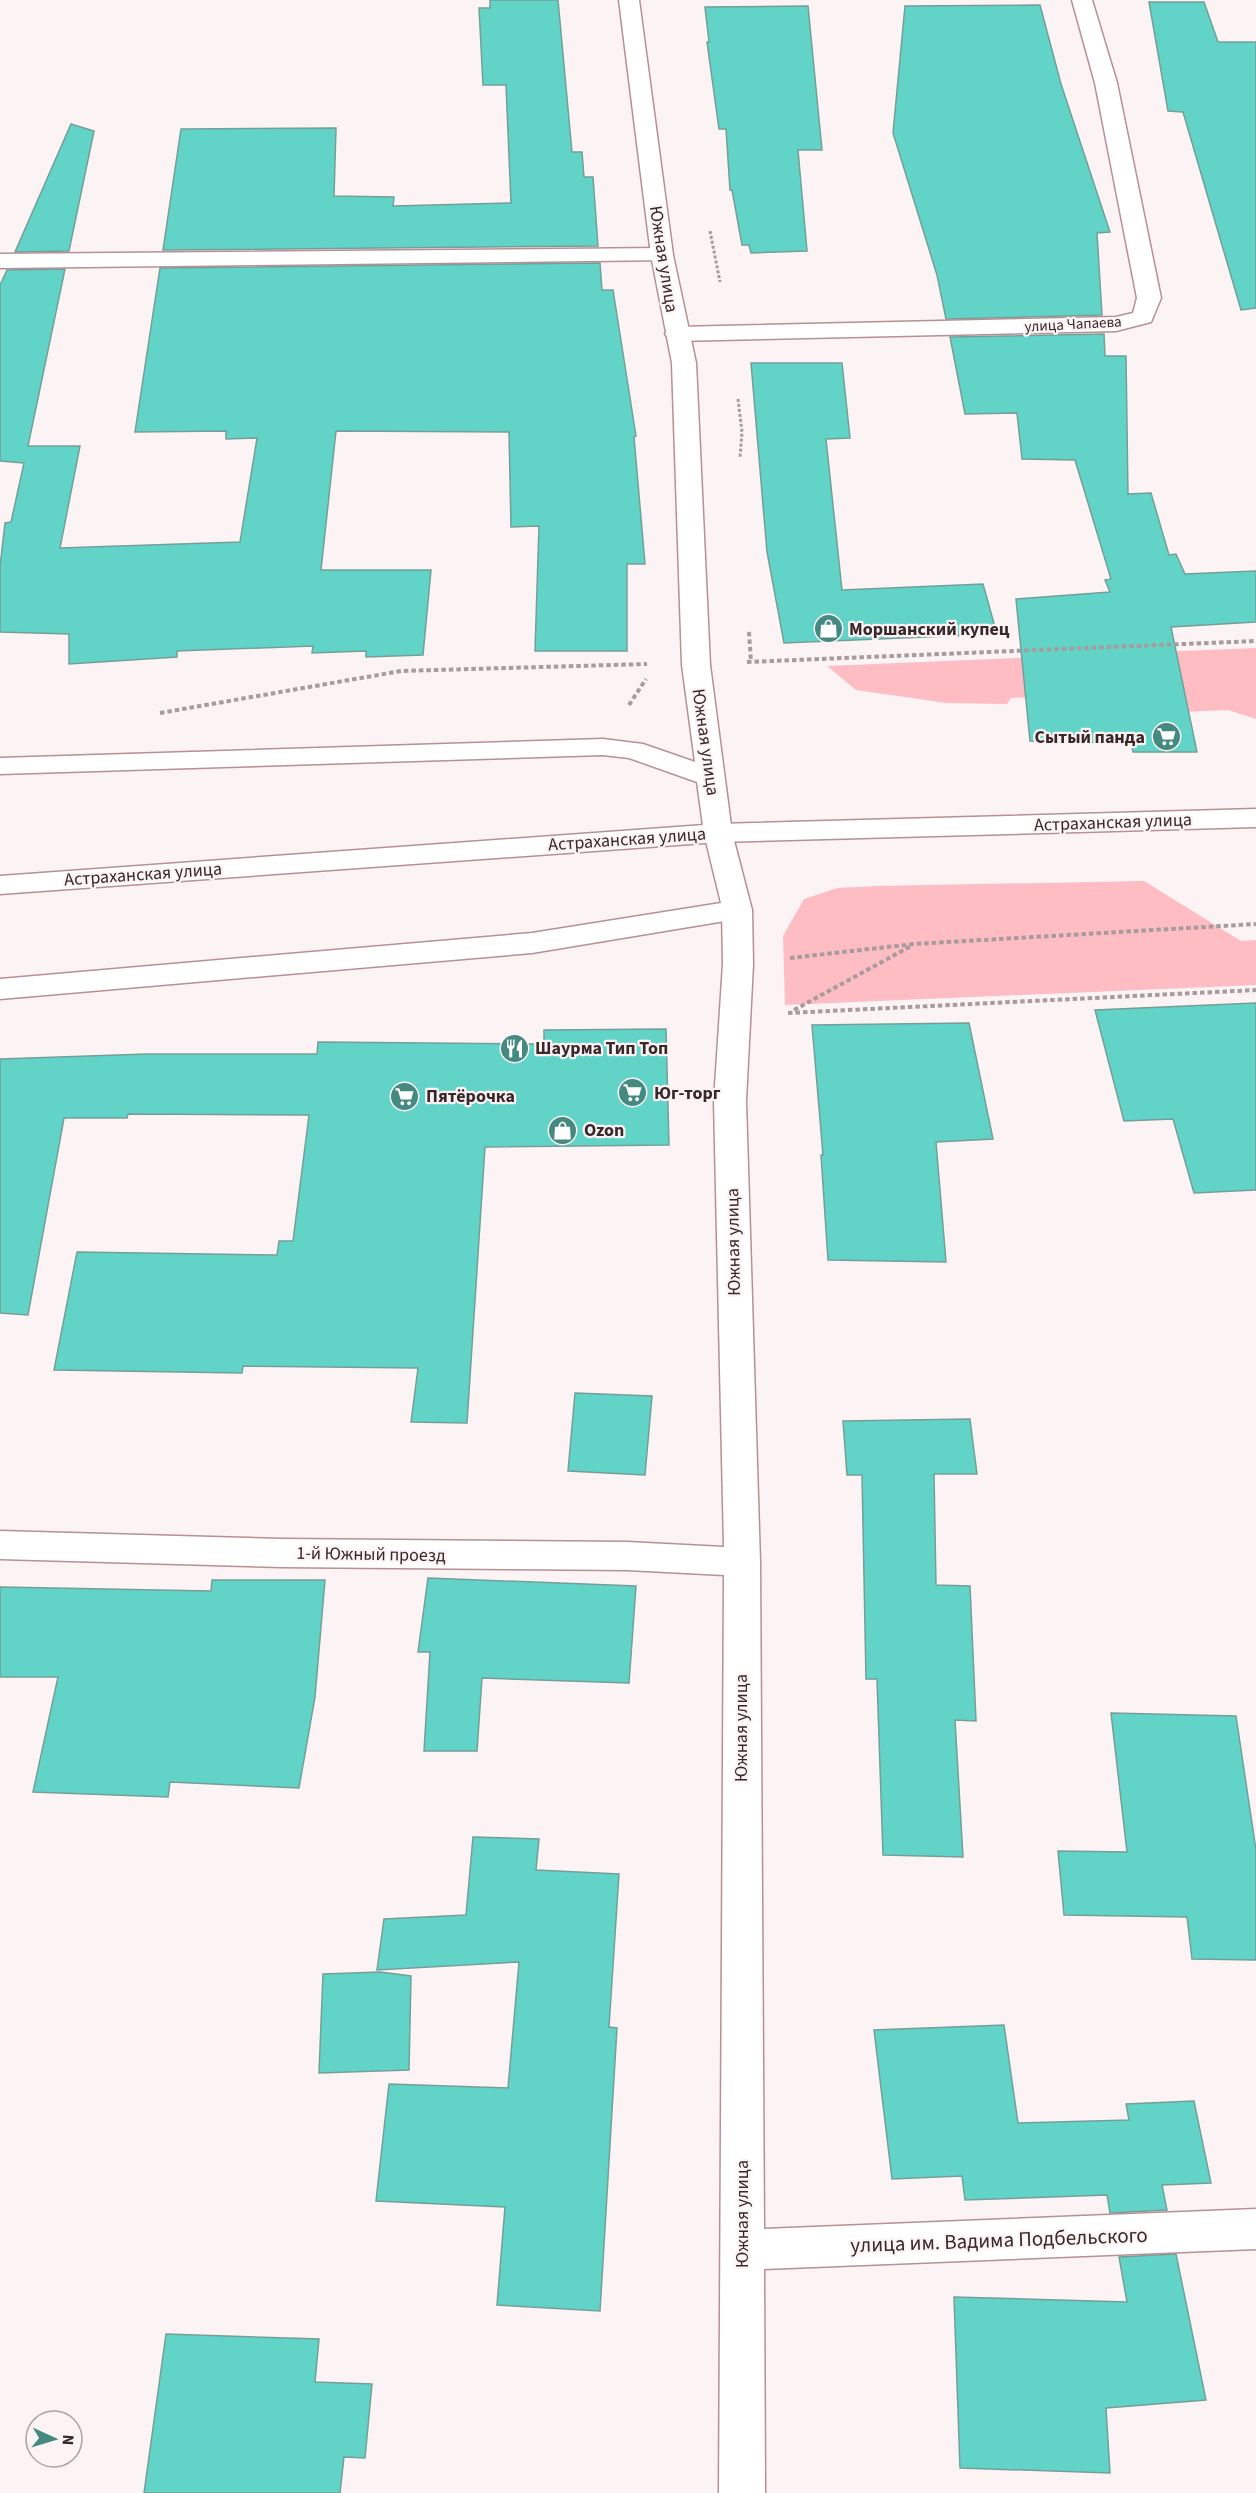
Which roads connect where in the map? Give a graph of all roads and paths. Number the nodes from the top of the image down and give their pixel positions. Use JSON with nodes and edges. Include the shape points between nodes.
{"nodes":[{"id":1,"x":629,"y":0,"type":"edge"},
{"id":2,"x":1082,"y":0,"type":"edge"},
{"id":3,"x":662,"y":255,"type":"junction"},
{"id":4,"x":0,"y":261,"type":"edge"},
{"id":5,"x":677,"y":334,"type":"junction"},
{"id":6,"x":1256,"y":641,"type":"edge"},
{"id":7,"x":696,"y":664,"type":"junction"},
{"id":8,"x":159,"y":713,"type":"dead end"},
{"id":9,"x":0,"y":766,"type":"edge"},
{"id":10,"x":712,"y":778,"type":"junction"},
{"id":11,"x":1256,"y":818,"type":"edge"},
{"id":12,"x":718,"y":833,"type":"junction"},
{"id":13,"x":0,"y":885,"type":"edge"},
{"id":14,"x":738,"y":909,"type":"junction"},
{"id":15,"x":914,"y":944,"type":"dead end"},
{"id":16,"x":0,"y":989,"type":"edge"},
{"id":17,"x":1256,"y":990,"type":"edge"},
{"id":18,"x":793,"y":1011,"type":"junction"},
{"id":19,"x":735,"y":1034,"type":"junction"},
{"id":20,"x":0,"y":1545,"type":"edge"},
{"id":21,"x":742,"y":1562,"type":"junction"},
{"id":22,"x":1256,"y":2229,"type":"edge"},
{"id":23,"x":743,"y":2250,"type":"junction"},
{"id":24,"x":742,"y":2493,"type":"edge"}],
"edges":[{"from":1,"to":3,"type":"street","name":"Южная улица"},
{"from":2,"to":5,"type":"street","name":"улица Чапаева","via":[[1106,83],[1149,298],[1143,317],[1116,324]]},
{"from":3,"to":4,"type":"street"},
{"from":3,"to":5,"type":"street","name":"Южная улица"},
{"from":5,"to":7,"type":"street","name":"Южная улица","via":[[684,363]]},
{"from":6,"to":7,"type":"path"},
{"from":7,"to":8,"type":"path","via":[[401,671]]},
{"from":7,"to":10,"type":"street","name":"Южная улица"},
{"from":9,"to":10,"type":"street","via":[[603,747],[633,750]]},
{"from":10,"to":12,"type":"street","name":"Южная улица"},
{"from":11,"to":12,"type":"street","name":"Астраханская улица"},
{"from":12,"to":13,"type":"street","name":"Астраханская улица"},
{"from":12,"to":14,"type":"street","name":"Южная улица"},
{"from":14,"to":16,"type":"street","via":[[532,943]]},
{"from":14,"to":19,"type":"street","name":"Южная улица"},
{"from":15,"to":18,"type":"path"},
{"from":17,"to":18,"type":"path"},
{"from":18,"to":19,"type":"path"},
{"from":19,"to":21,"type":"street","name":"Южная улица","via":[[730,1101]]},
{"from":20,"to":21,"type":"street","name":"1-й Южный проезд","via":[[282,1553],[627,1556]]},
{"from":21,"to":23,"type":"street","name":"Южная улица"},
{"from":22,"to":23,"type":"street","name":"улица им. Вадима Подбельского"},
{"from":23,"to":24,"type":"street","name":"Южная улица"}]}
